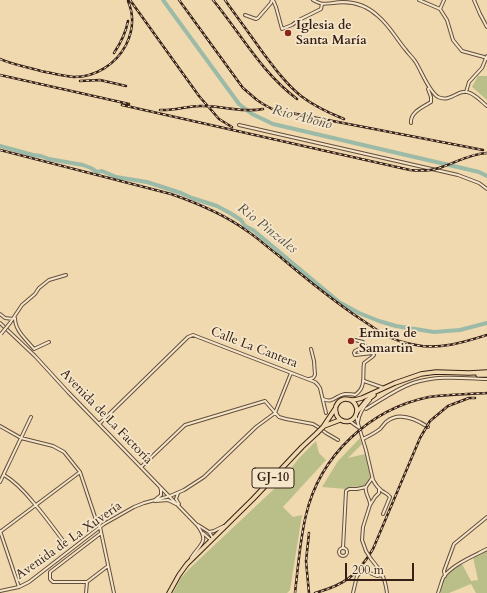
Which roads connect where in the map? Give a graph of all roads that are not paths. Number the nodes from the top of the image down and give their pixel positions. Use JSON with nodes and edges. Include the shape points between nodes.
{"nodes":[{"id":1,"x":273,"y":0,"type":"edge"},
{"id":2,"x":313,"y":0,"type":"edge"},
{"id":3,"x":419,"y":0,"type":"edge"},
{"id":4,"x":444,"y":0,"type":"edge"},
{"id":5,"x":474,"y":0,"type":"edge"},
{"id":6,"x":334,"y":1,"type":"edge"},
{"id":7,"x":322,"y":4,"type":"junction"},
{"id":8,"x":440,"y":10,"type":"junction"},
{"id":9,"x":245,"y":15,"type":"dead end"},
{"id":10,"x":487,"y":27,"type":"edge"},
{"id":11,"x":487,"y":58,"type":"edge"},
{"id":12,"x":430,"y":87,"type":"junction"},
{"id":13,"x":466,"y":92,"type":"junction"},
{"id":14,"x":487,"y":106,"type":"edge"},
{"id":15,"x":411,"y":124,"type":"dead end"},
{"id":16,"x":239,"y":125,"type":"dead end"},
{"id":17,"x":487,"y":189,"type":"edge"},
{"id":18,"x":66,"y":275,"type":"dead end"},
{"id":19,"x":0,"y":314,"type":"edge"},
{"id":20,"x":14,"y":318,"type":"junction"},
{"id":21,"x":0,"y":323,"type":"edge"},
{"id":22,"x":1,"y":335,"type":"edge"},
{"id":23,"x":355,"y":340,"type":"dead end"},
{"id":24,"x":49,"y":342,"type":"dead end"},
{"id":25,"x":311,"y":349,"type":"dead end"},
{"id":26,"x":461,"y":372,"type":"junction"},
{"id":27,"x":487,"y":372,"type":"edge"},
{"id":28,"x":291,"y":373,"type":"junction"},
{"id":29,"x":308,"y":379,"type":"junction"},
{"id":30,"x":487,"y":379,"type":"edge"},
{"id":31,"x":364,"y":381,"type":"junction"},
{"id":32,"x":385,"y":388,"type":"junction"},
{"id":33,"x":375,"y":394,"type":"junction"},
{"id":34,"x":323,"y":399,"type":"junction"},
{"id":35,"x":350,"y":400,"type":"junction"},
{"id":36,"x":335,"y":409,"type":"junction"},
{"id":37,"x":366,"y":409,"type":"dead end"},
{"id":38,"x":275,"y":413,"type":"junction"},
{"id":39,"x":326,"y":413,"type":"dead end"},
{"id":40,"x":356,"y":414,"type":"junction"},
{"id":41,"x":31,"y":417,"type":"dead end"},
{"id":42,"x":340,"y":420,"type":"junction"},
{"id":43,"x":348,"y":421,"type":"junction"},
{"id":44,"x":99,"y":424,"type":"junction"},
{"id":45,"x":0,"y":426,"type":"edge"},
{"id":46,"x":359,"y":426,"type":"junction"},
{"id":47,"x":323,"y":427,"type":"junction"},
{"id":48,"x":428,"y":427,"type":"dead end"},
{"id":49,"x":21,"y":438,"type":"junction"},
{"id":50,"x":363,"y":439,"type":"junction"},
{"id":51,"x":338,"y":440,"type":"dead end"},
{"id":52,"x":141,"y":467,"type":"junction"},
{"id":53,"x":80,"y":472,"type":"junction"},
{"id":54,"x":4,"y":475,"type":"junction"},
{"id":55,"x":372,"y":476,"type":"junction"},
{"id":56,"x":0,"y":482,"type":"edge"},
{"id":57,"x":369,"y":484,"type":"junction"},
{"id":58,"x":375,"y":484,"type":"junction"},
{"id":59,"x":160,"y":486,"type":"junction"},
{"id":60,"x":366,"y":488,"type":"junction"},
{"id":61,"x":379,"y":488,"type":"junction"},
{"id":62,"x":358,"y":489,"type":"junction"},
{"id":63,"x":384,"y":492,"type":"junction"},
{"id":64,"x":179,"y":493,"type":"junction"},
{"id":65,"x":367,"y":494,"type":"junction"},
{"id":66,"x":170,"y":496,"type":"junction"},
{"id":67,"x":376,"y":496,"type":"junction"},
{"id":68,"x":151,"y":501,"type":"junction"},
{"id":69,"x":36,"y":505,"type":"junction"},
{"id":70,"x":370,"y":505,"type":"junction"},
{"id":71,"x":180,"y":506,"type":"junction"},
{"id":72,"x":383,"y":514,"type":"dead end"},
{"id":73,"x":487,"y":517,"type":"edge"},
{"id":74,"x":230,"y":522,"type":"junction"},
{"id":75,"x":198,"y":524,"type":"junction"},
{"id":76,"x":100,"y":527,"type":"junction"},
{"id":77,"x":0,"y":532,"type":"edge"},
{"id":78,"x":203,"y":532,"type":"junction"},
{"id":79,"x":209,"y":532,"type":"junction"},
{"id":80,"x":101,"y":533,"type":"junction"},
{"id":81,"x":212,"y":539,"type":"junction"},
{"id":82,"x":67,"y":546,"type":"dead end"},
{"id":83,"x":343,"y":548,"type":"junction"},
{"id":84,"x":487,"y":549,"type":"edge"},
{"id":85,"x":187,"y":564,"type":"junction"},
{"id":86,"x":108,"y":566,"type":"junction"},
{"id":87,"x":383,"y":575,"type":"junction"},
{"id":88,"x":445,"y":576,"type":"junction"},
{"id":89,"x":87,"y":582,"type":"junction"},
{"id":90,"x":19,"y":587,"type":"junction"},
{"id":91,"x":0,"y":591,"type":"edge"},
{"id":92,"x":86,"y":593,"type":"edge"},
{"id":93,"x":114,"y":593,"type":"edge"},
{"id":94,"x":169,"y":593,"type":"edge"},
{"id":95,"x":353,"y":593,"type":"edge"},
{"id":96,"x":387,"y":593,"type":"edge"},
{"id":97,"x":438,"y":593,"type":"edge"}],
"edges":[{"from":1,"to":7,"type":"street","via":[[282,29],[321,9]]},
{"from":1,"to":9,"type":"street","via":[[258,18]]},
{"from":2,"to":7,"type":"street"},
{"from":3,"to":8,"type":"street"},
{"from":4,"to":8,"type":"street"},
{"from":5,"to":10,"type":"street"},
{"from":6,"to":7,"type":"street"},
{"from":6,"to":12,"type":"street","via":[[356,3],[380,17],[415,62]]},
{"from":8,"to":11,"type":"street","via":[[447,20],[453,40],[462,51]]},
{"from":11,"to":13,"type":"street","via":[[469,82]]},
{"from":12,"to":13,"type":"street","via":[[441,98],[452,98]]},
{"from":12,"to":15,"type":"street","via":[[428,89],[431,102],[417,110],[410,120]]},
{"from":13,"to":14,"type":"street"},
{"from":16,"to":17,"type":"street","via":[[458,175]]},
{"from":18,"to":20,"type":"street","via":[[49,280],[39,288],[22,305]]},
{"from":19,"to":20,"type":"street","via":[[4,318]]},
{"from":20,"to":22,"type":"street","bridge":true},
{"from":20,"to":24,"type":"street","via":[[18,330],[34,349]]},
{"from":21,"to":44,"type":"street","name":"Avenida de La Factoría"},
{"from":23,"to":31,"type":"street","via":[[363,342],[365,346],[355,351],[355,355],[374,354],[364,363]]},
{"from":25,"to":29,"type":"street","via":[[315,375]]},
{"from":26,"to":27,"type":"highway"},
{"from":26,"to":27,"type":"highway","number":"GJ-10"},
{"from":26,"to":32,"type":"highway","number":"GJ-10","via":[[421,374]]},
{"from":28,"to":29,"type":"street","name":"Calle La Cantera"},
{"from":28,"to":38,"type":"street"},
{"from":28,"to":44,"type":"street","name":"Calle La Cantera","via":[[193,334]]},
{"from":29,"to":34,"type":"street","via":[[318,385]]},
{"from":30,"to":37,"type":"street","via":[[424,380],[402,388]]},
{"from":31,"to":32,"type":"street"},
{"from":31,"to":34,"type":"street","via":[[355,395],[344,394],[333,400]]},
{"from":32,"to":33,"type":"highway","number":"GJ-10"},
{"from":32,"to":35,"type":"highway","number":"GJ-10"},
{"from":33,"to":40,"type":"highway","number":"GJ-10"},
{"from":33,"to":46,"type":"street","via":[[362,409],[358,419]]},
{"from":34,"to":39,"type":"street"},
{"from":35,"to":36,"type":"highway","number":"GJ-10","via":[[342,400]]},
{"from":35,"to":40,"type":"highway","via":[[356,406]]},
{"from":36,"to":42,"type":"highway"},
{"from":36,"to":47,"type":"highway","number":"GJ-10"},
{"from":38,"to":51,"type":"street","via":[[286,419],[318,426]]},
{"from":38,"to":52,"type":"street","via":[[265,401],[185,425]]},
{"from":38,"to":64,"type":"street","name":"Avenida de La Xuvería","via":[[256,427],[204,477]]},
{"from":40,"to":43,"type":"highway","number":"GJ-10"},
{"from":40,"to":46,"type":"street"},
{"from":41,"to":49,"type":"street"},
{"from":42,"to":43,"type":"highway","number":"GJ-10"},
{"from":42,"to":47,"type":"highway","number":"GJ-10"},
{"from":43,"to":46,"type":"street"},
{"from":44,"to":52,"type":"street","name":"Avenida de La Factoría"},
{"from":45,"to":49,"type":"street"},
{"from":46,"to":50,"type":"street"},
{"from":47,"to":74,"type":"highway","number":"GJ-10","bridge":true},
{"from":48,"to":50,"type":"street","via":[[409,417],[396,418]]},
{"from":49,"to":53,"type":"street","via":[[53,446],[64,452]]},
{"from":49,"to":54,"type":"street"},
{"from":50,"to":55,"type":"street"},
{"from":52,"to":59,"type":"street","name":"Avenida de La Factoría"},
{"from":53,"to":69,"type":"street"},
{"from":53,"to":76,"type":"street"},
{"from":54,"to":56,"type":"street"},
{"from":54,"to":69,"type":"street","via":[[15,482]]},
{"from":55,"to":57,"type":"street"},
{"from":55,"to":58,"type":"street"},
{"from":57,"to":58,"type":"street"},
{"from":57,"to":60,"type":"street"},
{"from":58,"to":61,"type":"street"},
{"from":59,"to":66,"type":"street","name":"Avenida de La Factoría"},
{"from":59,"to":68,"type":"street","via":[[160,497]]},
{"from":60,"to":62,"type":"street"},
{"from":60,"to":65,"type":"street"},
{"from":61,"to":63,"type":"street"},
{"from":61,"to":67,"type":"street"},
{"from":62,"to":65,"type":"street"},
{"from":62,"to":83,"type":"street","via":[[349,489],[346,493]]},
{"from":63,"to":67,"type":"street"},
{"from":63,"to":72,"type":"street","via":[[390,497]]},
{"from":64,"to":66,"type":"street","name":"Avenida de La Xuvería"},
{"from":64,"to":71,"type":"street","via":[[176,499]]},
{"from":65,"to":67,"type":"street","via":[[370,497]]},
{"from":65,"to":70,"type":"street"},
{"from":66,"to":68,"type":"street","name":"Avenida de La Xuvería"},
{"from":66,"to":71,"type":"street","name":"Avenida de La Factoría"},
{"from":67,"to":70,"type":"street"},
{"from":68,"to":71,"type":"street","via":[[168,500]]},
{"from":68,"to":76,"type":"street","name":"Avenida de La Xuvería","via":[[134,507]]},
{"from":69,"to":77,"type":"street"},
{"from":69,"to":82,"type":"street"},
{"from":70,"to":87,"type":"street","bridge":true,"via":[[363,527],[363,543]]},
{"from":71,"to":75,"type":"street","name":"Avenida de La Factoría"},
{"from":73,"to":88,"type":"street","via":[[454,544],[444,570]]},
{"from":74,"to":79,"type":"street","via":[[218,530]]},
{"from":74,"to":81,"type":"highway","number":"GJ-10"},
{"from":75,"to":78,"type":"street","name":"Avenida de La Factoría"},
{"from":75,"to":79,"type":"street","name":"Avenida de La Factoría"},
{"from":76,"to":80,"type":"street"},
{"from":76,"to":90,"type":"street","name":"Avenida de La Xuvería"},
{"from":77,"to":90,"type":"street"},
{"from":78,"to":81,"type":"street","name":"Avenida de La Factoría","via":[[207,538]]},
{"from":78,"to":85,"type":"street","via":[[202,546]]},
{"from":79,"to":81,"type":"street","name":"Avenida de La Factoría"},
{"from":80,"to":86,"type":"street"},
{"from":80,"to":89,"type":"street","via":[[50,572],[50,579],[53,582]]},
{"from":81,"to":85,"type":"highway","number":"GJ-10"},
{"from":83,"to":83,"type":"street","via":[[347,552],[345,556],[338,552]]},
{"from":84,"to":88,"type":"street","via":[[464,560]]},
{"from":85,"to":94,"type":"highway","number":"GJ-10"},
{"from":86,"to":89,"type":"street"},
{"from":86,"to":93,"type":"street"},
{"from":87,"to":95,"type":"street","via":[[377,576],[363,570],[358,576]]},
{"from":87,"to":96,"type":"street"},
{"from":88,"to":97,"type":"street"},
{"from":89,"to":92,"type":"street"},
{"from":90,"to":91,"type":"street","name":"Avenida de La Xuvería"}]}
